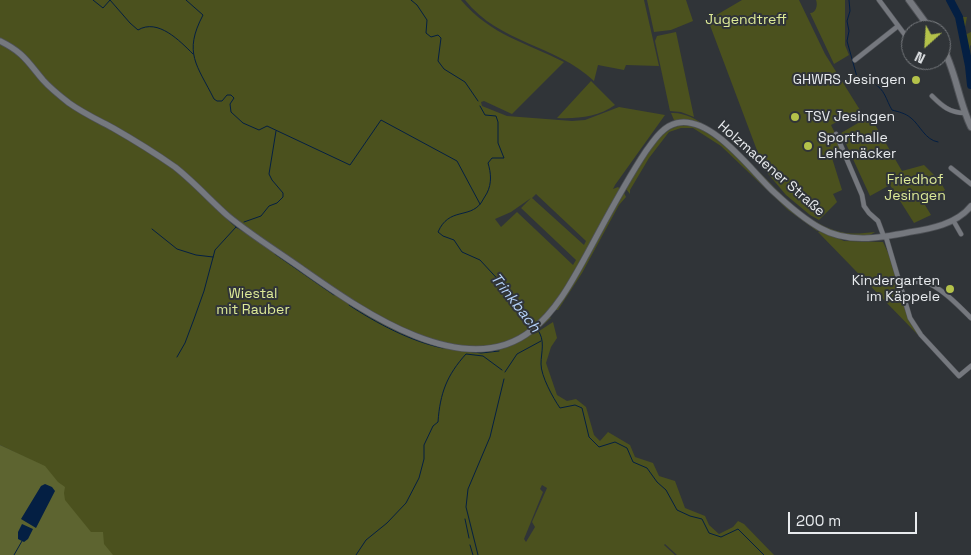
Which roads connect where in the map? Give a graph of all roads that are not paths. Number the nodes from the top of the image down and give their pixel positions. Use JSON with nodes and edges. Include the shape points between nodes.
{"nodes":[{"id":1,"x":879,"y":0,"type":"edge"},
{"id":2,"x":909,"y":0,"type":"edge"},
{"id":3,"x":924,"y":20,"type":"edge"},
{"id":4,"x":898,"y":26,"type":"junction"},
{"id":5,"x":901,"y":30,"type":"edge"},
{"id":6,"x":0,"y":41,"type":"edge"},
{"id":7,"x":855,"y":60,"type":"dead end"},
{"id":8,"x":951,"y":66,"type":"edge"},
{"id":9,"x":932,"y":96,"type":"dead end"},
{"id":10,"x":965,"y":113,"type":"junction"},
{"id":11,"x":971,"y":127,"type":"edge"},
{"id":12,"x":836,"y":134,"type":"dead end"},
{"id":13,"x":951,"y":168,"type":"dead end"},
{"id":14,"x":971,"y":184,"type":"edge"},
{"id":15,"x":971,"y":206,"type":"edge"},
{"id":16,"x":968,"y":215,"type":"edge"},
{"id":17,"x":952,"y":220,"type":"junction"},
{"id":18,"x":961,"y":234,"type":"dead end"},
{"id":19,"x":885,"y":237,"type":"junction"},
{"id":20,"x":900,"y":286,"type":"junction"},
{"id":21,"x":971,"y":318,"type":"edge"},
{"id":22,"x":971,"y":366,"type":"edge"}],
"edges":[{"from":1,"to":4,"type":"street"},
{"from":2,"to":3,"type":"main road"},
{"from":4,"to":5,"type":"street"},
{"from":4,"to":7,"type":"street"},
{"from":6,"to":19,"type":"street","name":"Holzmadener Straße","via":[[22,54],[44,81],[77,108],[174,167],[241,226],[344,298],[372,316],[440,344],[480,349],[502,346],[534,328],[564,292],[646,151],[660,133],[678,122],[698,125],[709,131],[785,202],[821,228],[851,238]]},
{"from":8,"to":10,"type":"main road"},
{"from":9,"to":10,"type":"street","via":[[943,108]]},
{"from":10,"to":11,"type":"main road"},
{"from":12,"to":19,"type":"street","via":[[864,206],[876,218]]},
{"from":13,"to":14,"type":"street"},
{"from":15,"to":16,"type":"street"},
{"from":16,"to":17,"type":"street","name":"Holzmadener Straße"},
{"from":17,"to":18,"type":"street"},
{"from":17,"to":19,"type":"street","name":"Holzmadener Straße"},
{"from":19,"to":20,"type":"street"},
{"from":20,"to":21,"type":"street","via":[[923,282],[934,286]]},
{"from":20,"to":22,"type":"street","via":[[910,318],[921,334],[959,376]]}]}
